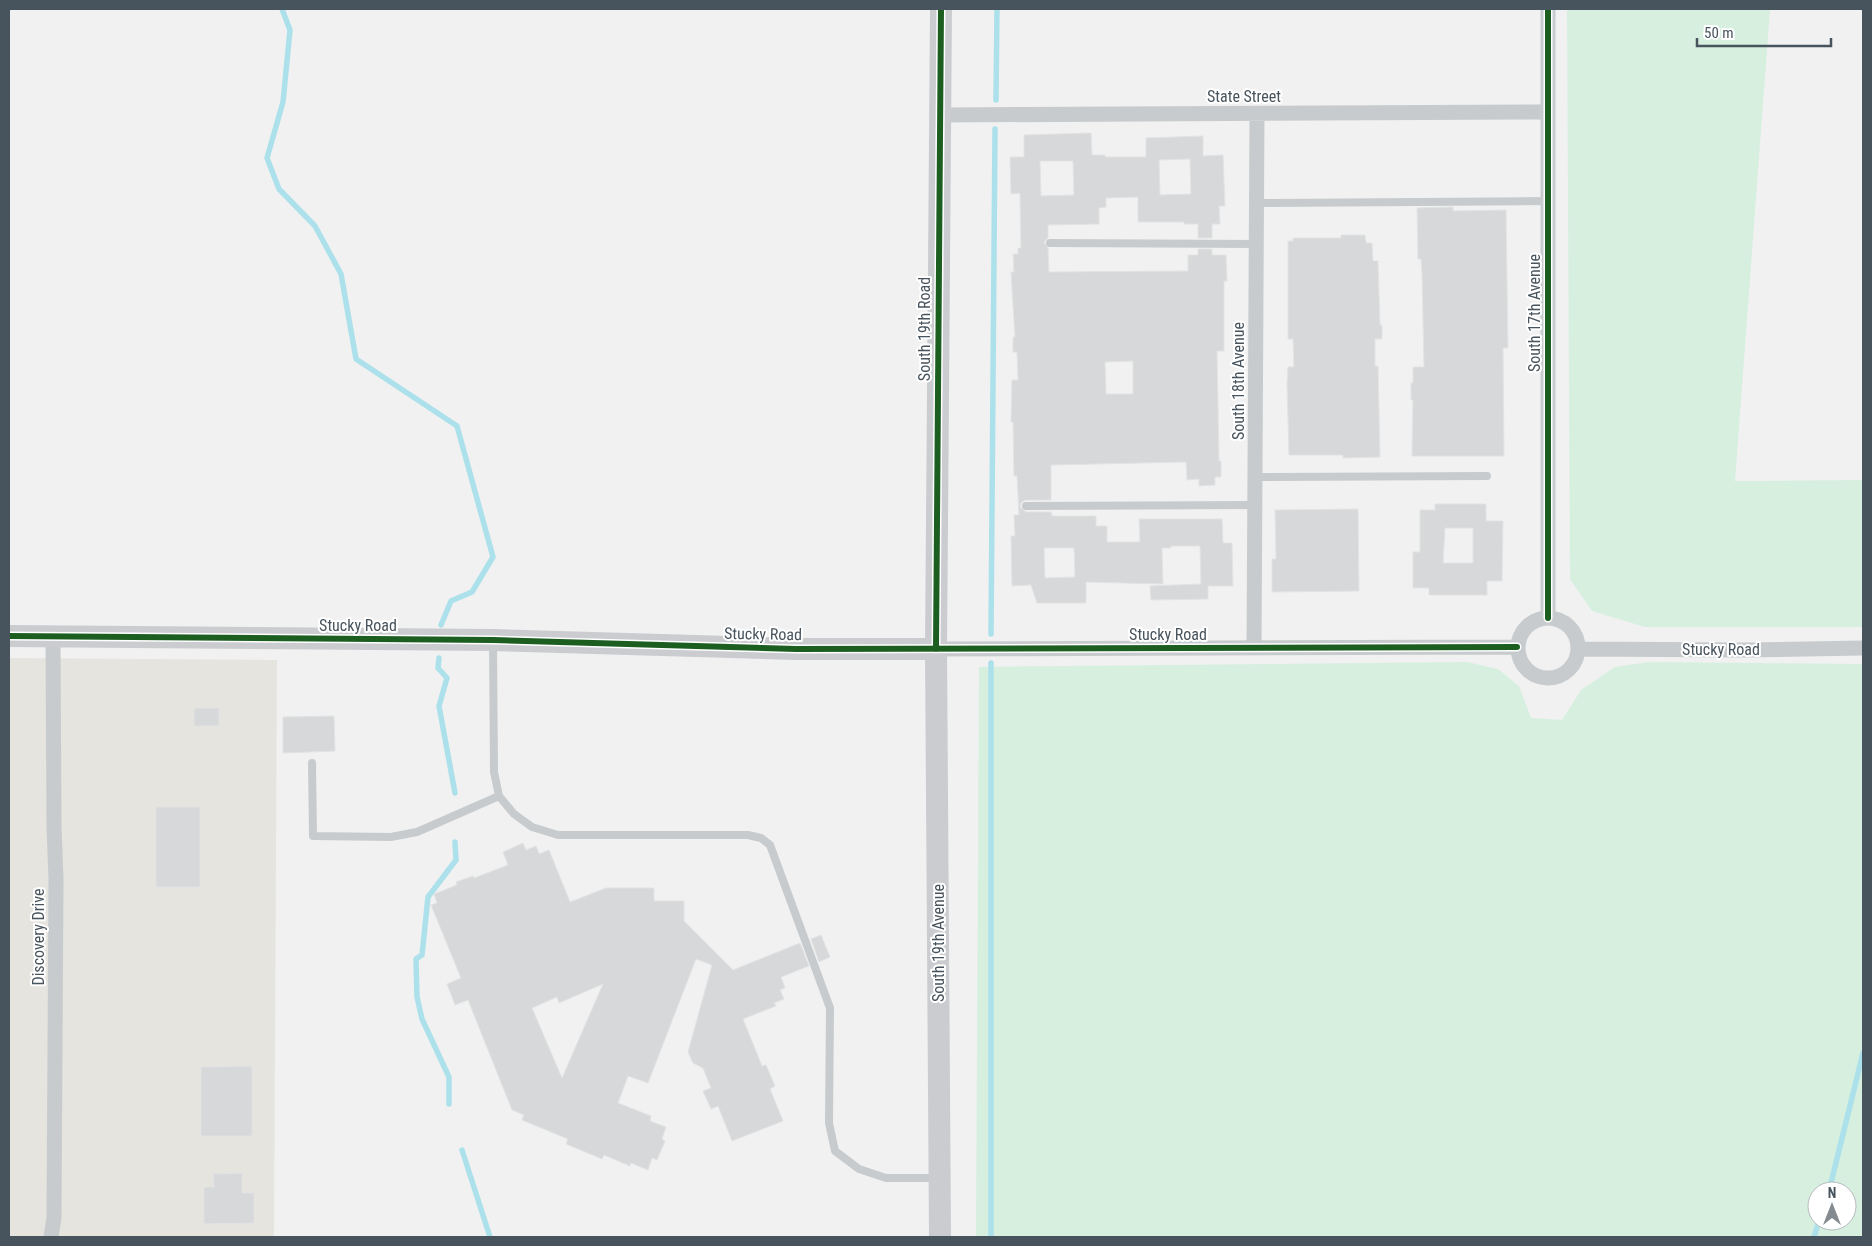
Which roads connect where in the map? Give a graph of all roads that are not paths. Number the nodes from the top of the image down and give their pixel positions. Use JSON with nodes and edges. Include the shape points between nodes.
{"nodes":[{"id":1,"x":941,"y":9,"type":"edge"},
{"id":2,"x":1548,"y":9,"type":"edge"},
{"id":3,"x":1548,"y":112,"type":"junction"},
{"id":4,"x":1257,"y":114,"type":"junction"},
{"id":5,"x":940,"y":115,"type":"junction"},
{"id":6,"x":1548,"y":201,"type":"junction"},
{"id":7,"x":1256,"y":202,"type":"junction"},
{"id":8,"x":1050,"y":244,"type":"dead end"},
{"id":9,"x":1256,"y":244,"type":"junction"},
{"id":10,"x":1255,"y":476,"type":"junction"},
{"id":11,"x":1487,"y":476,"type":"dead end"},
{"id":12,"x":1255,"y":505,"type":"junction"},
{"id":13,"x":1026,"y":506,"type":"dead end"},
{"id":14,"x":1548,"y":618,"type":"junction"},
{"id":15,"x":9,"y":636,"type":"edge"},
{"id":16,"x":53,"y":637,"type":"junction"},
{"id":17,"x":493,"y":640,"type":"junction"},
{"id":18,"x":1517,"y":647,"type":"junction"},
{"id":19,"x":1254,"y":648,"type":"junction"},
{"id":20,"x":1578,"y":648,"type":"junction"},
{"id":21,"x":1863,"y":648,"type":"edge"},
{"id":22,"x":936,"y":649,"type":"junction"},
{"id":23,"x":312,"y":763,"type":"dead end"},
{"id":24,"x":500,"y":796,"type":"junction"},
{"id":25,"x":940,"y":1178,"type":"junction"},
{"id":26,"x":51,"y":1237,"type":"edge"},
{"id":27,"x":940,"y":1237,"type":"edge"}],
"edges":[{"from":1,"to":5,"type":"main road","name":"South 19th Road"},
{"from":2,"to":3,"type":"street","name":"South 17th Avenue"},
{"from":3,"to":4,"type":"street","name":"State Street"},
{"from":3,"to":6,"type":"street","name":"South 17th Avenue"},
{"from":4,"to":5,"type":"street","name":"State Street"},
{"from":4,"to":7,"type":"street","name":"South 18th Avenue"},
{"from":5,"to":22,"type":"main road","name":"South 19th Road"},
{"from":6,"to":7,"type":"lane"},
{"from":6,"to":14,"type":"street","name":"South 17th Avenue"},
{"from":7,"to":9,"type":"street","name":"South 18th Avenue"},
{"from":8,"to":9,"type":"lane"},
{"from":9,"to":10,"type":"street","name":"South 18th Avenue"},
{"from":10,"to":11,"type":"lane"},
{"from":10,"to":12,"type":"street","name":"South 18th Avenue"},
{"from":12,"to":13,"type":"lane"},
{"from":12,"to":19,"type":"street","name":"South 18th Avenue"},
{"from":14,"to":18,"type":"street","via":[[1525,628]]},
{"from":14,"to":20,"type":"street","via":[[1568,626],[1574,633]]},
{"from":15,"to":16,"type":"main road","name":"Stucky Road"},
{"from":16,"to":17,"type":"main road","name":"Stucky Road"},
{"from":16,"to":26,"type":"street","name":"Discovery Drive","via":[[56,879],[54,1218]]},
{"from":17,"to":22,"type":"main road","name":"Stucky Road"},
{"from":17,"to":24,"type":"lane","via":[[494,772]]},
{"from":18,"to":19,"type":"street","name":"Stucky Road"},
{"from":18,"to":20,"type":"street","via":[[1524,667],[1541,678],[1562,675],[1570,669]]},
{"from":19,"to":22,"type":"street","name":"Stucky Road"},
{"from":20,"to":21,"type":"street","name":"Stucky Road"},
{"from":22,"to":25,"type":"main road","name":"South 19th Avenue"},
{"from":23,"to":24,"type":"lane","via":[[313,836],[391,836],[417,832]]},
{"from":24,"to":25,"type":"lane","via":[[514,814],[532,827],[558,835],[748,835],[761,838],[770,845],[830,1008],[830,1123],[835,1151],[859,1169],[886,1178]]},
{"from":25,"to":27,"type":"main road","name":"South 19th Avenue"}]}
